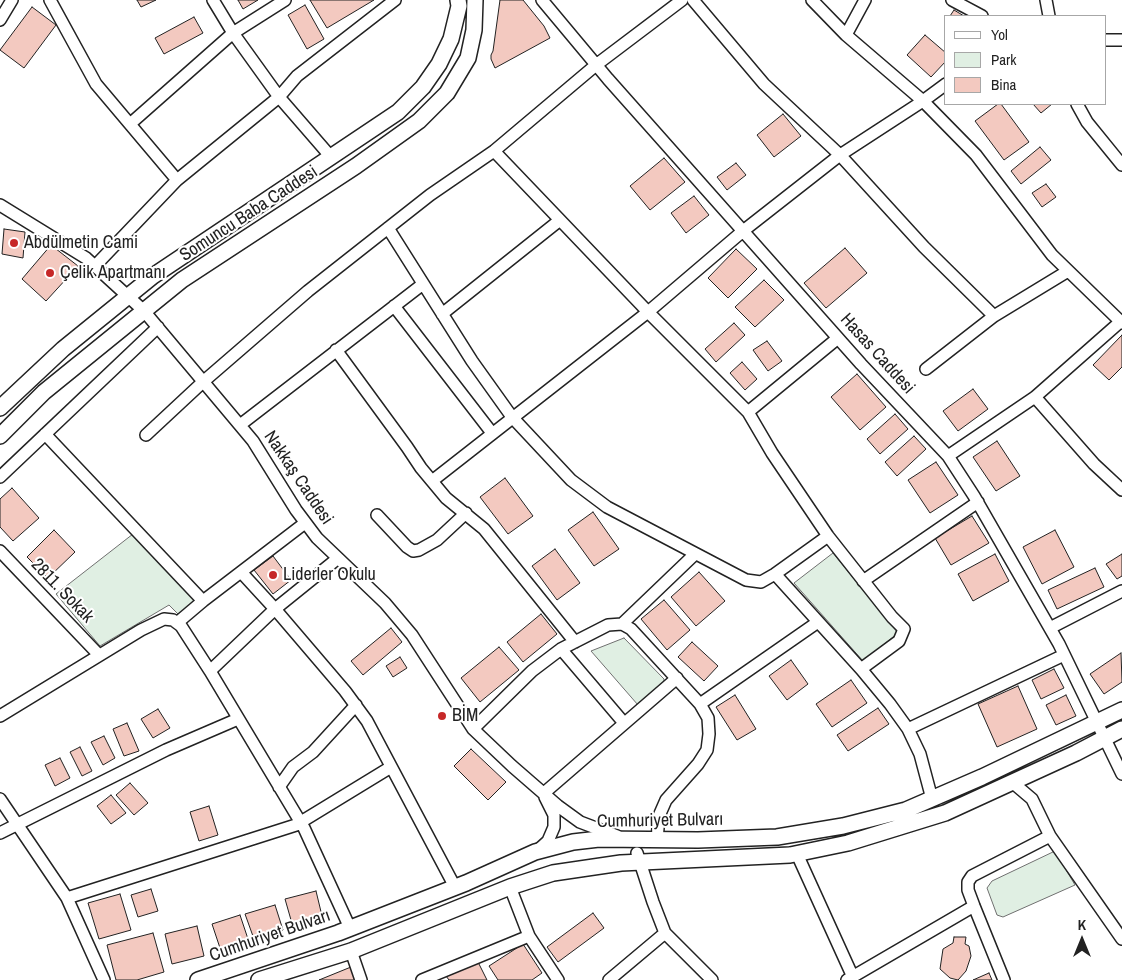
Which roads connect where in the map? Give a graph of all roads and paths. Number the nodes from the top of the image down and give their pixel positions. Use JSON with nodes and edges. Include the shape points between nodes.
{"nodes":[{"id":1,"x":12,"y":0,"type":"edge"},
{"id":2,"x":50,"y":0,"type":"edge"},
{"id":3,"x":213,"y":0,"type":"edge"},
{"id":4,"x":285,"y":0,"type":"edge"},
{"id":5,"x":395,"y":0,"type":"edge"},
{"id":6,"x":458,"y":0,"type":"edge"},
{"id":7,"x":475,"y":0,"type":"edge"},
{"id":8,"x":542,"y":0,"type":"edge"},
{"id":9,"x":681,"y":0,"type":"edge"},
{"id":10,"x":694,"y":0,"type":"edge"},
{"id":11,"x":812,"y":0,"type":"edge"},
{"id":12,"x":865,"y":0,"type":"edge"},
{"id":13,"x":952,"y":0,"type":"edge"},
{"id":14,"x":1046,"y":0,"type":"edge"},
{"id":15,"x":980,"y":15,"type":"edge"},
{"id":16,"x":1048,"y":15,"type":"edge"},
{"id":17,"x":0,"y":20,"type":"edge"},
{"id":18,"x":232,"y":32,"type":"junction"},
{"id":19,"x":846,"y":35,"type":"junction"},
{"id":20,"x":1107,"y":40,"type":"edge"},
{"id":21,"x":1122,"y":40,"type":"edge"},
{"id":22,"x":596,"y":65,"type":"junction"},
{"id":23,"x":944,"y":85,"type":"edge"},
{"id":24,"x":279,"y":97,"type":"junction"},
{"id":25,"x":923,"y":101,"type":"junction"},
{"id":26,"x":1078,"y":105,"type":"edge"},
{"id":27,"x":130,"y":124,"type":"junction"},
{"id":28,"x":494,"y":151,"type":"junction"},
{"id":29,"x":840,"y":155,"type":"junction"},
{"id":30,"x":332,"y":157,"type":"junction"},
{"id":31,"x":1122,"y":165,"type":"edge"},
{"id":32,"x":177,"y":180,"type":"junction"},
{"id":33,"x":0,"y":206,"type":"edge"},
{"id":34,"x":560,"y":220,"type":"junction"},
{"id":35,"x":388,"y":228,"type":"junction"},
{"id":36,"x":743,"y":231,"type":"junction"},
{"id":37,"x":95,"y":266,"type":"junction"},
{"id":38,"x":1068,"y":271,"type":"junction"},
{"id":39,"x":423,"y":284,"type":"junction"},
{"id":40,"x":129,"y":296,"type":"junction"},
{"id":41,"x":394,"y":306,"type":"junction"},
{"id":42,"x":144,"y":311,"type":"junction"},
{"id":43,"x":648,"y":312,"type":"junction"},
{"id":44,"x":442,"y":314,"type":"junction"},
{"id":45,"x":994,"y":316,"type":"junction"},
{"id":46,"x":1121,"y":322,"type":"edge"},
{"id":47,"x":158,"y":327,"type":"junction"},
{"id":48,"x":838,"y":338,"type":"junction"},
{"id":49,"x":336,"y":350,"type":"junction"},
{"id":50,"x":926,"y":369,"type":"dead end"},
{"id":51,"x":204,"y":381,"type":"junction"},
{"id":52,"x":1035,"y":397,"type":"junction"},
{"id":53,"x":0,"y":408,"type":"edge"},
{"id":54,"x":748,"y":412,"type":"junction"},
{"id":55,"x":512,"y":417,"type":"junction"},
{"id":56,"x":240,"y":425,"type":"junction"},
{"id":57,"x":492,"y":433,"type":"junction"},
{"id":58,"x":45,"y":434,"type":"junction"},
{"id":59,"x":0,"y":436,"type":"edge"},
{"id":60,"x":146,"y":436,"type":"dead end"},
{"id":61,"x":948,"y":456,"type":"junction"},
{"id":62,"x":0,"y":477,"type":"edge"},
{"id":63,"x":432,"y":481,"type":"junction"},
{"id":64,"x":1122,"y":490,"type":"edge"},
{"id":65,"x":978,"y":502,"type":"junction"},
{"id":66,"x":466,"y":513,"type":"junction"},
{"id":67,"x":377,"y":514,"type":"dead end"},
{"id":68,"x":306,"y":523,"type":"junction"},
{"id":69,"x":828,"y":536,"type":"junction"},
{"id":70,"x":0,"y":551,"type":"edge"},
{"id":71,"x":695,"y":554,"type":"junction"},
{"id":72,"x":337,"y":559,"type":"junction"},
{"id":73,"x":241,"y":572,"type":"junction"},
{"id":74,"x":775,"y":574,"type":"junction"},
{"id":75,"x":863,"y":581,"type":"junction"},
{"id":76,"x":1122,"y":591,"type":"edge"},
{"id":77,"x":202,"y":601,"type":"junction"},
{"id":78,"x":275,"y":609,"type":"junction"},
{"id":79,"x":818,"y":622,"type":"junction"},
{"id":80,"x":177,"y":623,"type":"junction"},
{"id":81,"x":622,"y":624,"type":"junction"},
{"id":82,"x":1050,"y":628,"type":"junction"},
{"id":83,"x":575,"y":642,"type":"junction"},
{"id":84,"x":561,"y":650,"type":"junction"},
{"id":85,"x":99,"y":655,"type":"junction"},
{"id":86,"x":1064,"y":655,"type":"junction"},
{"id":87,"x":861,"y":669,"type":"junction"},
{"id":88,"x":210,"y":672,"type":"junction"},
{"id":89,"x":677,"y":678,"type":"junction"},
{"id":90,"x":700,"y":704,"type":"junction"},
{"id":91,"x":356,"y":705,"type":"junction"},
{"id":92,"x":1122,"y":710,"type":"edge"},
{"id":93,"x":0,"y":716,"type":"edge"},
{"id":94,"x":238,"y":719,"type":"junction"},
{"id":95,"x":1097,"y":722,"type":"junction"},
{"id":96,"x":624,"y":723,"type":"junction"},
{"id":97,"x":473,"y":729,"type":"junction"},
{"id":98,"x":908,"y":729,"type":"junction"},
{"id":99,"x":1122,"y":729,"type":"edge"},
{"id":100,"x":1104,"y":738,"type":"junction"},
{"id":101,"x":1021,"y":758,"type":"junction"},
{"id":102,"x":1005,"y":766,"type":"junction"},
{"id":103,"x":390,"y":767,"type":"junction"},
{"id":104,"x":1032,"y":773,"type":"junction"},
{"id":105,"x":1122,"y":774,"type":"edge"},
{"id":106,"x":1012,"y":782,"type":"junction"},
{"id":107,"x":279,"y":787,"type":"junction"},
{"id":108,"x":544,"y":793,"type":"junction"},
{"id":109,"x":0,"y":799,"type":"edge"},
{"id":110,"x":932,"y":799,"type":"junction"},
{"id":111,"x":1032,"y":799,"type":"junction"},
{"id":112,"x":300,"y":822,"type":"junction"},
{"id":113,"x":18,"y":823,"type":"junction"},
{"id":114,"x":0,"y":833,"type":"edge"},
{"id":115,"x":1050,"y":836,"type":"junction"},
{"id":116,"x":657,"y":840,"type":"junction"},
{"id":117,"x":565,"y":844,"type":"junction"},
{"id":118,"x":633,"y":848,"type":"junction"},
{"id":119,"x":535,"y":852,"type":"junction"},
{"id":120,"x":797,"y":854,"type":"junction"},
{"id":121,"x":566,"y":871,"type":"junction"},
{"id":122,"x":455,"y":887,"type":"junction"},
{"id":123,"x":510,"y":887,"type":"junction"},
{"id":124,"x":67,"y":898,"type":"junction"},
{"id":125,"x":974,"y":906,"type":"junction"},
{"id":126,"x":350,"y":928,"type":"junction"},
{"id":127,"x":666,"y":933,"type":"junction"},
{"id":128,"x":528,"y":936,"type":"junction"},
{"id":129,"x":1122,"y":938,"type":"edge"},
{"id":130,"x":351,"y":951,"type":"junction"},
{"id":131,"x":850,"y":978,"type":"edge"},
{"id":132,"x":429,"y":979,"type":"edge"},
{"id":133,"x":104,"y":980,"type":"edge"},
{"id":134,"x":198,"y":980,"type":"edge"},
{"id":135,"x":259,"y":980,"type":"edge"},
{"id":136,"x":362,"y":980,"type":"edge"},
{"id":137,"x":558,"y":980,"type":"edge"},
{"id":138,"x":609,"y":980,"type":"edge"},
{"id":139,"x":712,"y":980,"type":"edge"},
{"id":140,"x":1004,"y":980,"type":"edge"}],
"edges":[{"from":1,"to":17,"type":"street"},
{"from":2,"to":27,"type":"street","via":[[96,84]]},
{"from":3,"to":18,"type":"street"},
{"from":4,"to":18,"type":"street"},
{"from":5,"to":24,"type":"street","via":[[297,76]]},
{"from":6,"to":30,"type":"main road","name":"Somuncu Baba Caddesi","via":[[451,39],[423,87],[398,112]]},
{"from":7,"to":42,"type":"main road","name":"Somuncu Baba Caddesi","via":[[474,30],[468,58],[448,92],[419,121],[182,280]]},
{"from":8,"to":22,"type":"street","name":"Hasas Caddesi"},
{"from":9,"to":22,"type":"street"},
{"from":10,"to":29,"type":"street","via":[[764,84]]},
{"from":11,"to":19,"type":"street"},
{"from":12,"to":19,"type":"street"},
{"from":13,"to":15,"type":"street"},
{"from":14,"to":16,"type":"street"},
{"from":18,"to":24,"type":"street"},
{"from":18,"to":27,"type":"street"},
{"from":19,"to":25,"type":"street"},
{"from":20,"to":21,"type":"street"},
{"from":22,"to":28,"type":"street"},
{"from":22,"to":36,"type":"street","name":"Hasas Caddesi"},
{"from":23,"to":25,"type":"street"},
{"from":24,"to":30,"type":"street"},
{"from":24,"to":32,"type":"street"},
{"from":25,"to":29,"type":"street"},
{"from":25,"to":38,"type":"street","via":[[976,155],[1052,255]]},
{"from":26,"to":31,"type":"street","via":[[1087,122]]},
{"from":27,"to":32,"type":"street"},
{"from":28,"to":34,"type":"street"},
{"from":28,"to":35,"type":"street"},
{"from":29,"to":36,"type":"street"},
{"from":29,"to":45,"type":"street"},
{"from":30,"to":40,"type":"main road","name":"Somuncu Baba Caddesi","via":[[153,276]]},
{"from":32,"to":37,"type":"street"},
{"from":33,"to":37,"type":"street","name":"Nakkaş Caddesi"},
{"from":34,"to":43,"type":"street"},
{"from":34,"to":44,"type":"street"},
{"from":35,"to":39,"type":"street"},
{"from":35,"to":51,"type":"street","via":[[308,291]]},
{"from":36,"to":43,"type":"street"},
{"from":36,"to":48,"type":"street","name":"Hasas Caddesi"},
{"from":37,"to":40,"type":"street","name":"Nakkaş Caddesi"},
{"from":38,"to":45,"type":"street"},
{"from":38,"to":46,"type":"street"},
{"from":39,"to":41,"type":"street"},
{"from":39,"to":44,"type":"street"},
{"from":40,"to":42,"type":"street","name":"Nakkaş Caddesi"},
{"from":40,"to":53,"type":"main road","name":"Somuncu Baba Caddesi","via":[[63,349]]},
{"from":41,"to":49,"type":"street"},
{"from":41,"to":57,"type":"street"},
{"from":42,"to":47,"type":"street","name":"Nakkaş Caddesi"},
{"from":42,"to":59,"type":"main road","name":"Somuncu Baba Caddesi","via":[[44,392]]},
{"from":43,"to":54,"type":"street"},
{"from":43,"to":55,"type":"street"},
{"from":44,"to":55,"type":"street"},
{"from":45,"to":50,"type":"street"},
{"from":46,"to":52,"type":"street"},
{"from":47,"to":51,"type":"street","name":"Nakkaş Caddesi"},
{"from":47,"to":58,"type":"street"},
{"from":48,"to":54,"type":"street"},
{"from":48,"to":61,"type":"street","name":"Hasas Caddesi"},
{"from":49,"to":56,"type":"street"},
{"from":49,"to":63,"type":"street"},
{"from":51,"to":56,"type":"street","name":"Nakkaş Caddesi"},
{"from":51,"to":60,"type":"street"},
{"from":52,"to":61,"type":"street"},
{"from":52,"to":64,"type":"street","via":[[1094,464]]},
{"from":54,"to":69,"type":"street"},
{"from":55,"to":57,"type":"street"},
{"from":55,"to":71,"type":"street","via":[[571,480],[607,507]]},
{"from":56,"to":68,"type":"street","name":"Nakkaş Caddesi"},
{"from":57,"to":63,"type":"street"},
{"from":58,"to":62,"type":"street"},
{"from":58,"to":77,"type":"street"},
{"from":61,"to":65,"type":"street","name":"Hasas Caddesi"},
{"from":63,"to":66,"type":"street","via":[[446,498]]},
{"from":65,"to":75,"type":"street"},
{"from":65,"to":82,"type":"street","name":"Hasas Caddesi"},
{"from":66,"to":67,"type":"street","via":[[437,540],[413,551]]},
{"from":66,"to":83,"type":"street","via":[[484,529]]},
{"from":68,"to":72,"type":"street","name":"Nakkaş Caddesi"},
{"from":68,"to":73,"type":"street"},
{"from":69,"to":74,"type":"street"},
{"from":69,"to":75,"type":"street"},
{"from":70,"to":85,"type":"street","name":"2811. Sokak"},
{"from":71,"to":74,"type":"street","via":[[746,580],[761,582]]},
{"from":71,"to":81,"type":"street"},
{"from":72,"to":78,"type":"street"},
{"from":72,"to":97,"type":"street","name":"Nakkaş Caddesi","via":[[385,603],[412,635]]},
{"from":73,"to":77,"type":"street"},
{"from":73,"to":78,"type":"street"},
{"from":74,"to":79,"type":"street"},
{"from":75,"to":87,"type":"street","via":[[904,629],[899,641]]},
{"from":76,"to":82,"type":"street"},
{"from":77,"to":80,"type":"street"},
{"from":78,"to":88,"type":"street"},
{"from":78,"to":91,"type":"street"},
{"from":79,"to":87,"type":"street"},
{"from":79,"to":90,"type":"street"},
{"from":80,"to":85,"type":"street","via":[[164,619],[154,622]]},
{"from":80,"to":88,"type":"street"},
{"from":81,"to":83,"type":"street","via":[[608,625]]},
{"from":81,"to":89,"type":"street"},
{"from":82,"to":86,"type":"street","name":"Hasas Caddesi"},
{"from":83,"to":84,"type":"street"},
{"from":84,"to":96,"type":"street"},
{"from":84,"to":97,"type":"street","via":[[532,671]]},
{"from":85,"to":93,"type":"street"},
{"from":86,"to":95,"type":"street","name":"Hasas Caddesi"},
{"from":86,"to":98,"type":"street"},
{"from":87,"to":98,"type":"street"},
{"from":88,"to":94,"type":"street"},
{"from":89,"to":90,"type":"street"},
{"from":89,"to":96,"type":"street"},
{"from":90,"to":116,"type":"street","via":[[708,718],[707,750],[666,800],[659,816]]},
{"from":91,"to":103,"type":"street"},
{"from":91,"to":107,"type":"street","via":[[313,752],[293,768]]},
{"from":92,"to":95,"type":"main road","name":"Cumhuriyet Bulvarı"},
{"from":94,"to":107,"type":"street"},
{"from":94,"to":113,"type":"street","via":[[166,750]]},
{"from":95,"to":100,"type":"street","name":"Hasas Caddesi"},
{"from":95,"to":101,"type":"main road","name":"Cumhuriyet Bulvarı"},
{"from":96,"to":108,"type":"street"},
{"from":97,"to":108,"type":"street","name":"Nakkaş Caddesi"},
{"from":98,"to":110,"type":"street","via":[[920,754]]},
{"from":99,"to":100,"type":"main road","name":"Cumhuriyet Bulvarı"},
{"from":100,"to":104,"type":"main road","name":"Cumhuriyet Bulvarı"},
{"from":100,"to":105,"type":"street","name":"Hasas Caddesi"},
{"from":101,"to":102,"type":"main road","name":"Cumhuriyet Bulvarı"},
{"from":101,"to":104,"type":"main road","via":[[1033,766]]},
{"from":102,"to":106,"type":"main road","via":[[1003,776]]},
{"from":102,"to":110,"type":"main road","name":"Cumhuriyet Bulvarı"},
{"from":103,"to":112,"type":"street"},
{"from":103,"to":122,"type":"street"},
{"from":104,"to":106,"type":"main road","name":"Cumhuriyet Bulvarı"},
{"from":104,"to":111,"type":"street"},
{"from":106,"to":111,"type":"street"},
{"from":106,"to":120,"type":"main road","name":"Cumhuriyet Bulvarı","via":[[945,813],[848,843]]},
{"from":107,"to":112,"type":"street"},
{"from":108,"to":118,"type":"street","name":"Nakkaş Caddesi","via":[[580,822]]},
{"from":108,"to":119,"type":"street","via":[[554,815],[554,827],[548,840]]},
{"from":109,"to":113,"type":"street"},
{"from":110,"to":116,"type":"main road","name":"Cumhuriyet Bulvarı","via":[[906,810],[843,826],[776,836]]},
{"from":111,"to":115,"type":"street"},
{"from":112,"to":124,"type":"street"},
{"from":112,"to":126,"type":"street"},
{"from":113,"to":114,"type":"street"},
{"from":113,"to":124,"type":"street"},
{"from":115,"to":125,"type":"street","via":[[972,876],[968,890]]},
{"from":115,"to":129,"type":"street"},
{"from":116,"to":118,"type":"main road","name":"Cumhuriyet Bulvarı"},
{"from":117,"to":118,"type":"main road","name":"Cumhuriyet Bulvarı","via":[[599,839]]},
{"from":117,"to":119,"type":"main road","name":"Cumhuriyet Bulvarı"},
{"from":117,"to":121,"type":"main road","via":[[554,850],[552,855],[555,866]]},
{"from":118,"to":120,"type":"main road","name":"Cumhuriyet Bulvarı"},
{"from":118,"to":121,"type":"main road","name":"Cumhuriyet Bulvarı","via":[[621,863]]},
{"from":118,"to":127,"type":"street"},
{"from":119,"to":122,"type":"main road","name":"Cumhuriyet Bulvarı"},
{"from":120,"to":131,"type":"street"},
{"from":121,"to":123,"type":"main road","name":"Cumhuriyet Bulvarı","via":[[553,872]]},
{"from":122,"to":126,"type":"main road","name":"Cumhuriyet Bulvarı"},
{"from":123,"to":128,"type":"street"},
{"from":123,"to":130,"type":"main road","name":"Cumhuriyet Bulvarı"},
{"from":124,"to":133,"type":"street"},
{"from":125,"to":131,"type":"street"},
{"from":125,"to":140,"type":"street"},
{"from":126,"to":134,"type":"main road","name":"Cumhuriyet Bulvarı"},
{"from":127,"to":138,"type":"street"},
{"from":127,"to":139,"type":"street"},
{"from":128,"to":132,"type":"street"},
{"from":128,"to":137,"type":"street"},
{"from":130,"to":135,"type":"main road","name":"Cumhuriyet Bulvarı"},
{"from":130,"to":136,"type":"street"}]}
